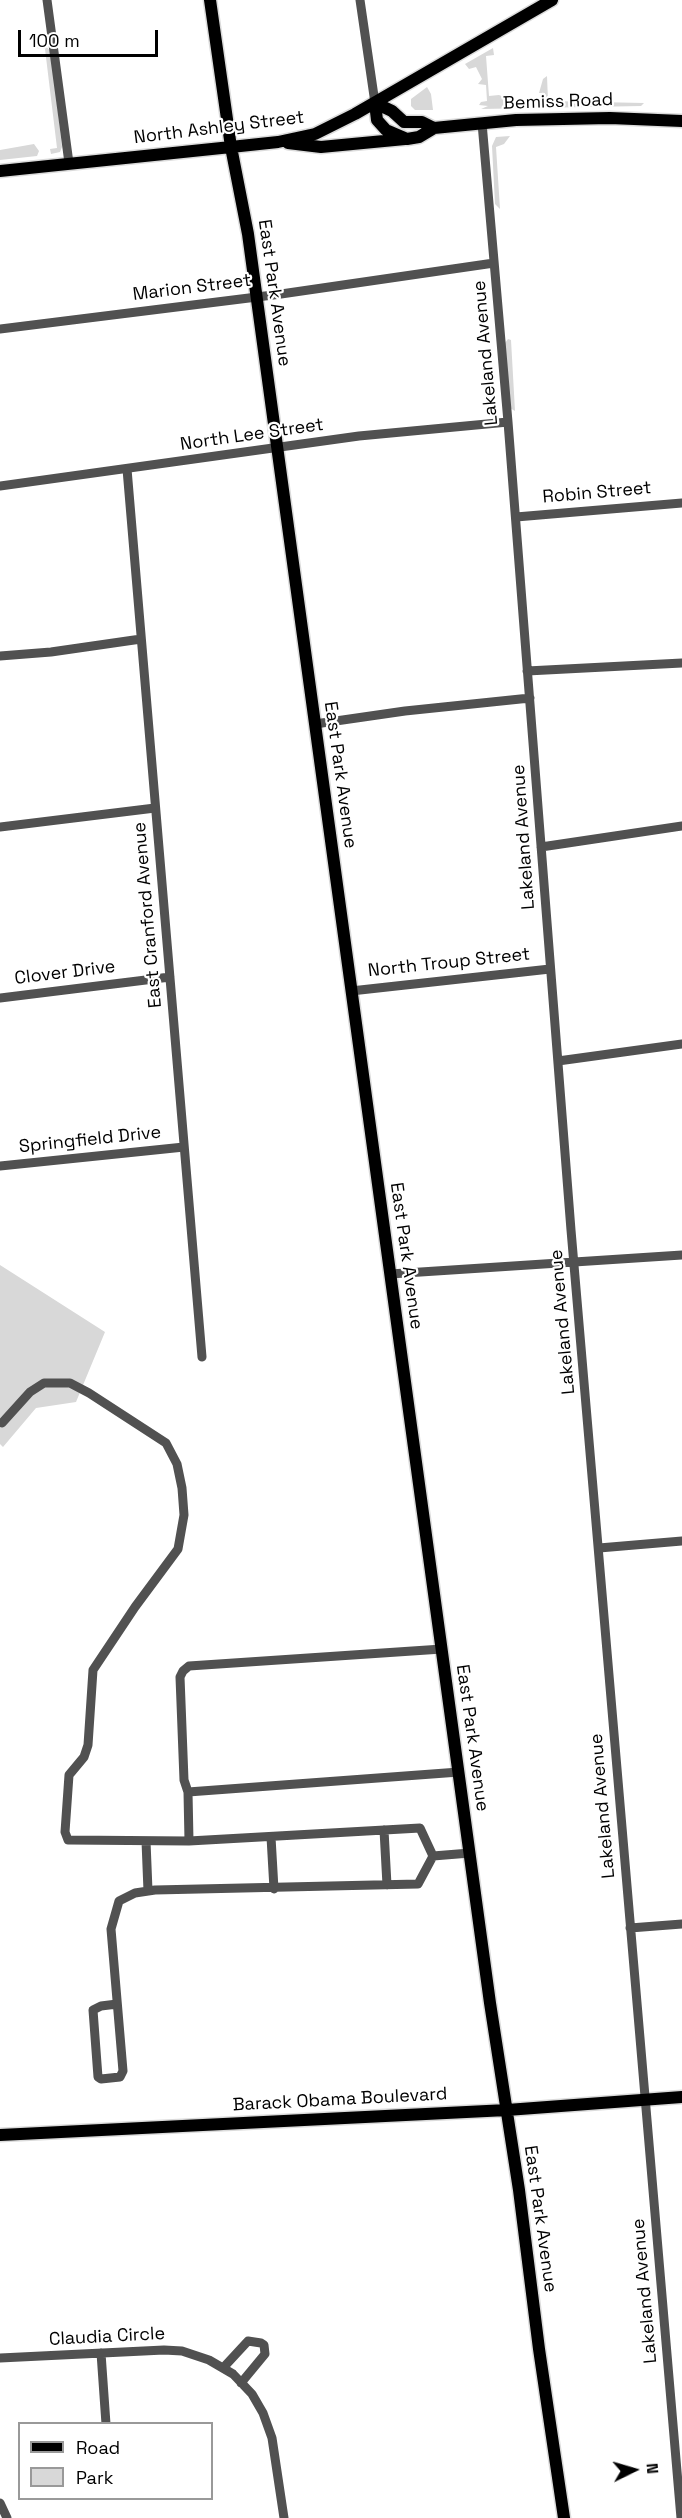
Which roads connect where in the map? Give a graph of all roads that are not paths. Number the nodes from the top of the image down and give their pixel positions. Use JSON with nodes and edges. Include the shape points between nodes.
{"nodes":[{"id":1,"x":46,"y":0,"type":"edge"},
{"id":2,"x":210,"y":0,"type":"edge"},
{"id":3,"x":360,"y":0,"type":"edge"},
{"id":4,"x":552,"y":0,"type":"edge"},
{"id":5,"x":375,"y":103,"type":"junction"},
{"id":6,"x":682,"y":121,"type":"edge"},
{"id":7,"x":482,"y":123,"type":"junction"},
{"id":8,"x":435,"y":128,"type":"junction"},
{"id":9,"x":406,"y":139,"type":"junction"},
{"id":10,"x":278,"y":142,"type":"junction"},
{"id":11,"x":231,"y":147,"type":"junction"},
{"id":12,"x":69,"y":163,"type":"junction"},
{"id":13,"x":0,"y":171,"type":"edge"},
{"id":14,"x":494,"y":263,"type":"junction"},
{"id":15,"x":256,"y":296,"type":"junction"},
{"id":16,"x":0,"y":329,"type":"edge"},
{"id":17,"x":508,"y":422,"type":"junction"},
{"id":18,"x":277,"y":449,"type":"junction"},
{"id":19,"x":127,"y":469,"type":"junction"},
{"id":20,"x":0,"y":486,"type":"edge"},
{"id":21,"x":682,"y":503,"type":"edge"},
{"id":22,"x":516,"y":517,"type":"junction"},
{"id":23,"x":141,"y":639,"type":"junction"},
{"id":24,"x":0,"y":656,"type":"edge"},
{"id":25,"x":682,"y":663,"type":"edge"},
{"id":26,"x":527,"y":671,"type":"junction"},
{"id":27,"x":530,"y":698,"type":"junction"},
{"id":28,"x":315,"y":724,"type":"junction"},
{"id":29,"x":155,"y":808,"type":"junction"},
{"id":30,"x":682,"y":826,"type":"edge"},
{"id":31,"x":0,"y":827,"type":"edge"},
{"id":32,"x":541,"y":847,"type":"junction"},
{"id":33,"x":550,"y":969,"type":"junction"},
{"id":34,"x":170,"y":977,"type":"junction"},
{"id":35,"x":351,"y":991,"type":"junction"},
{"id":36,"x":0,"y":998,"type":"edge"},
{"id":37,"x":682,"y":1044,"type":"edge"},
{"id":38,"x":558,"y":1061,"type":"junction"},
{"id":39,"x":184,"y":1147,"type":"junction"},
{"id":40,"x":0,"y":1166,"type":"edge"},
{"id":41,"x":682,"y":1255,"type":"edge"},
{"id":42,"x":575,"y":1262,"type":"junction"},
{"id":43,"x":390,"y":1274,"type":"junction"},
{"id":44,"x":202,"y":1357,"type":"dead end"},
{"id":45,"x":1,"y":1423,"type":"edge"},
{"id":46,"x":682,"y":1541,"type":"edge"},
{"id":47,"x":598,"y":1548,"type":"junction"},
{"id":48,"x":442,"y":1649,"type":"junction"},
{"id":49,"x":459,"y":1772,"type":"junction"},
{"id":50,"x":188,"y":1792,"type":"junction"},
{"id":51,"x":384,"y":1830,"type":"junction"},
{"id":52,"x":271,"y":1837,"type":"junction"},
{"id":53,"x":146,"y":1841,"type":"junction"},
{"id":54,"x":189,"y":1841,"type":"junction"},
{"id":55,"x":470,"y":1853,"type":"junction"},
{"id":56,"x":434,"y":1856,"type":"junction"},
{"id":57,"x":387,"y":1885,"type":"junction"},
{"id":58,"x":274,"y":1889,"type":"junction"},
{"id":59,"x":148,"y":1891,"type":"junction"},
{"id":60,"x":682,"y":1924,"type":"edge"},
{"id":61,"x":630,"y":1928,"type":"junction"},
{"id":62,"x":117,"y":2004,"type":"junction"},
{"id":63,"x":682,"y":2097,"type":"edge"},
{"id":64,"x":644,"y":2100,"type":"junction"},
{"id":65,"x":507,"y":2110,"type":"junction"},
{"id":66,"x":0,"y":2135,"type":"edge"},
{"id":67,"x":101,"y":2353,"type":"junction"},
{"id":68,"x":0,"y":2358,"type":"edge"},
{"id":69,"x":223,"y":2368,"type":"junction"},
{"id":70,"x":241,"y":2383,"type":"junction"},
{"id":71,"x":106,"y":2422,"type":"edge"},
{"id":72,"x":0,"y":2503,"type":"edge"},
{"id":73,"x":7,"y":2518,"type":"edge"},
{"id":74,"x":284,"y":2518,"type":"edge"},
{"id":75,"x":564,"y":2518,"type":"edge"},
{"id":76,"x":681,"y":2518,"type":"edge"}],
"edges":[{"from":1,"to":12,"type":"street"},
{"from":2,"to":11,"type":"main road","name":"East Park Avenue"},
{"from":3,"to":5,"type":"street"},
{"from":4,"to":5,"type":"main road","name":"North Ashley Street"},
{"from":5,"to":8,"type":"main road","name":"Bemiss Road","via":[[404,122],[422,122]]},
{"from":5,"to":9,"type":"main road","via":[[377,120],[386,130]]},
{"from":5,"to":10,"type":"main road","name":"North Ashley Street","via":[[315,134]]},
{"from":6,"to":7,"type":"main road","name":"Bemiss Road","via":[[556,118]]},
{"from":7,"to":8,"type":"main road","name":"Bemiss Road"},
{"from":7,"to":14,"type":"street","name":"Lakeland Avenue"},
{"from":8,"to":9,"type":"main road","name":"Bemiss Road","via":[[420,137]]},
{"from":9,"to":10,"type":"main road","name":"Bemiss Road","via":[[321,147]]},
{"from":10,"to":11,"type":"main road","name":"North Ashley Street"},
{"from":11,"to":12,"type":"main road","name":"North Ashley Street"},
{"from":11,"to":15,"type":"main road","name":"East Park Avenue"},
{"from":12,"to":13,"type":"main road","name":"North Ashley Street"},
{"from":14,"to":15,"type":"street","name":"Marion Street"},
{"from":14,"to":17,"type":"street","name":"Lakeland Avenue"},
{"from":15,"to":16,"type":"street","name":"Marion Street"},
{"from":15,"to":18,"type":"main road","name":"East Park Avenue"},
{"from":17,"to":18,"type":"street","name":"North Lee Street","via":[[359,436]]},
{"from":17,"to":22,"type":"street","name":"Lakeland Avenue"},
{"from":18,"to":19,"type":"street","name":"North Lee Street"},
{"from":18,"to":28,"type":"main road","name":"East Park Avenue"},
{"from":19,"to":20,"type":"street","name":"North Lee Street"},
{"from":19,"to":23,"type":"street","name":"East Cranford Avenue"},
{"from":21,"to":22,"type":"street","name":"Robin Street"},
{"from":22,"to":26,"type":"street","name":"Lakeland Avenue"},
{"from":23,"to":24,"type":"street"},
{"from":23,"to":29,"type":"street","name":"East Cranford Avenue"},
{"from":25,"to":26,"type":"street"},
{"from":26,"to":27,"type":"street","name":"Lakeland Avenue"},
{"from":27,"to":28,"type":"street"},
{"from":27,"to":32,"type":"street","name":"Lakeland Avenue"},
{"from":28,"to":35,"type":"main road","name":"East Park Avenue"},
{"from":29,"to":31,"type":"street"},
{"from":29,"to":34,"type":"street","name":"East Cranford Avenue"},
{"from":30,"to":32,"type":"street"},
{"from":32,"to":33,"type":"street","name":"Lakeland Avenue"},
{"from":33,"to":35,"type":"street","name":"North Troup Street"},
{"from":33,"to":38,"type":"street","name":"Lakeland Avenue"},
{"from":34,"to":36,"type":"street","name":"Clover Drive"},
{"from":34,"to":39,"type":"street","name":"East Cranford Avenue"},
{"from":35,"to":43,"type":"main road","name":"East Park Avenue"},
{"from":37,"to":38,"type":"street"},
{"from":38,"to":42,"type":"street","name":"Lakeland Avenue"},
{"from":39,"to":40,"type":"street","name":"Springfield Drive"},
{"from":39,"to":44,"type":"street","name":"East Cranford Avenue"},
{"from":41,"to":42,"type":"street"},
{"from":42,"to":43,"type":"street"},
{"from":42,"to":47,"type":"street","name":"Lakeland Avenue"},
{"from":43,"to":48,"type":"main road","name":"East Park Avenue"},
{"from":45,"to":53,"type":"street","via":[[44,1383],[70,1383],[166,1443],[177,1464],[184,1515],[178,1549],[93,1670],[88,1745],[84,1757],[69,1775],[68,1840]]},
{"from":46,"to":47,"type":"street"},
{"from":47,"to":61,"type":"street","name":"Lakeland Avenue"},
{"from":48,"to":49,"type":"main road","name":"East Park Avenue"},
{"from":48,"to":50,"type":"street","via":[[189,1666],[180,1677],[184,1780]]},
{"from":49,"to":50,"type":"street"},
{"from":49,"to":55,"type":"main road","name":"East Park Avenue"},
{"from":50,"to":54,"type":"street"},
{"from":51,"to":52,"type":"street"},
{"from":51,"to":56,"type":"street","via":[[420,1828]]},
{"from":51,"to":57,"type":"street"},
{"from":52,"to":54,"type":"street"},
{"from":52,"to":58,"type":"street"},
{"from":53,"to":54,"type":"street"},
{"from":53,"to":59,"type":"street"},
{"from":55,"to":56,"type":"street"},
{"from":55,"to":65,"type":"main road","name":"East Park Avenue"},
{"from":56,"to":57,"type":"street","via":[[418,1884]]},
{"from":57,"to":58,"type":"street"},
{"from":58,"to":59,"type":"street"},
{"from":59,"to":62,"type":"street","via":[[119,1902],[111,1929]]},
{"from":60,"to":61,"type":"street"},
{"from":61,"to":64,"type":"street","name":"Lakeland Avenue"},
{"from":62,"to":62,"type":"street","via":[[123,2071],[120,2077],[101,2079],[93,2010]]},
{"from":63,"to":64,"type":"main road","name":"Barack Obama Boulevard"},
{"from":64,"to":65,"type":"main road","name":"Barack Obama Boulevard"},
{"from":64,"to":76,"type":"street","name":"Lakeland Avenue"},
{"from":65,"to":66,"type":"main road","name":"Barack Obama Boulevard"},
{"from":65,"to":75,"type":"main road","name":"East Park Avenue"},
{"from":67,"to":68,"type":"street","name":"Claudia Circle"},
{"from":67,"to":69,"type":"street","name":"Claudia Circle","via":[[174,2350],[197,2355]]},
{"from":67,"to":71,"type":"street"},
{"from":69,"to":70,"type":"street","name":"Claudia Circle"},
{"from":69,"to":70,"type":"street","via":[[248,2341],[264,2345],[265,2354]]},
{"from":70,"to":74,"type":"street","name":"Claudia Circle","via":[[257,2402],[268,2425]]},
{"from":72,"to":73,"type":"street"}]}
